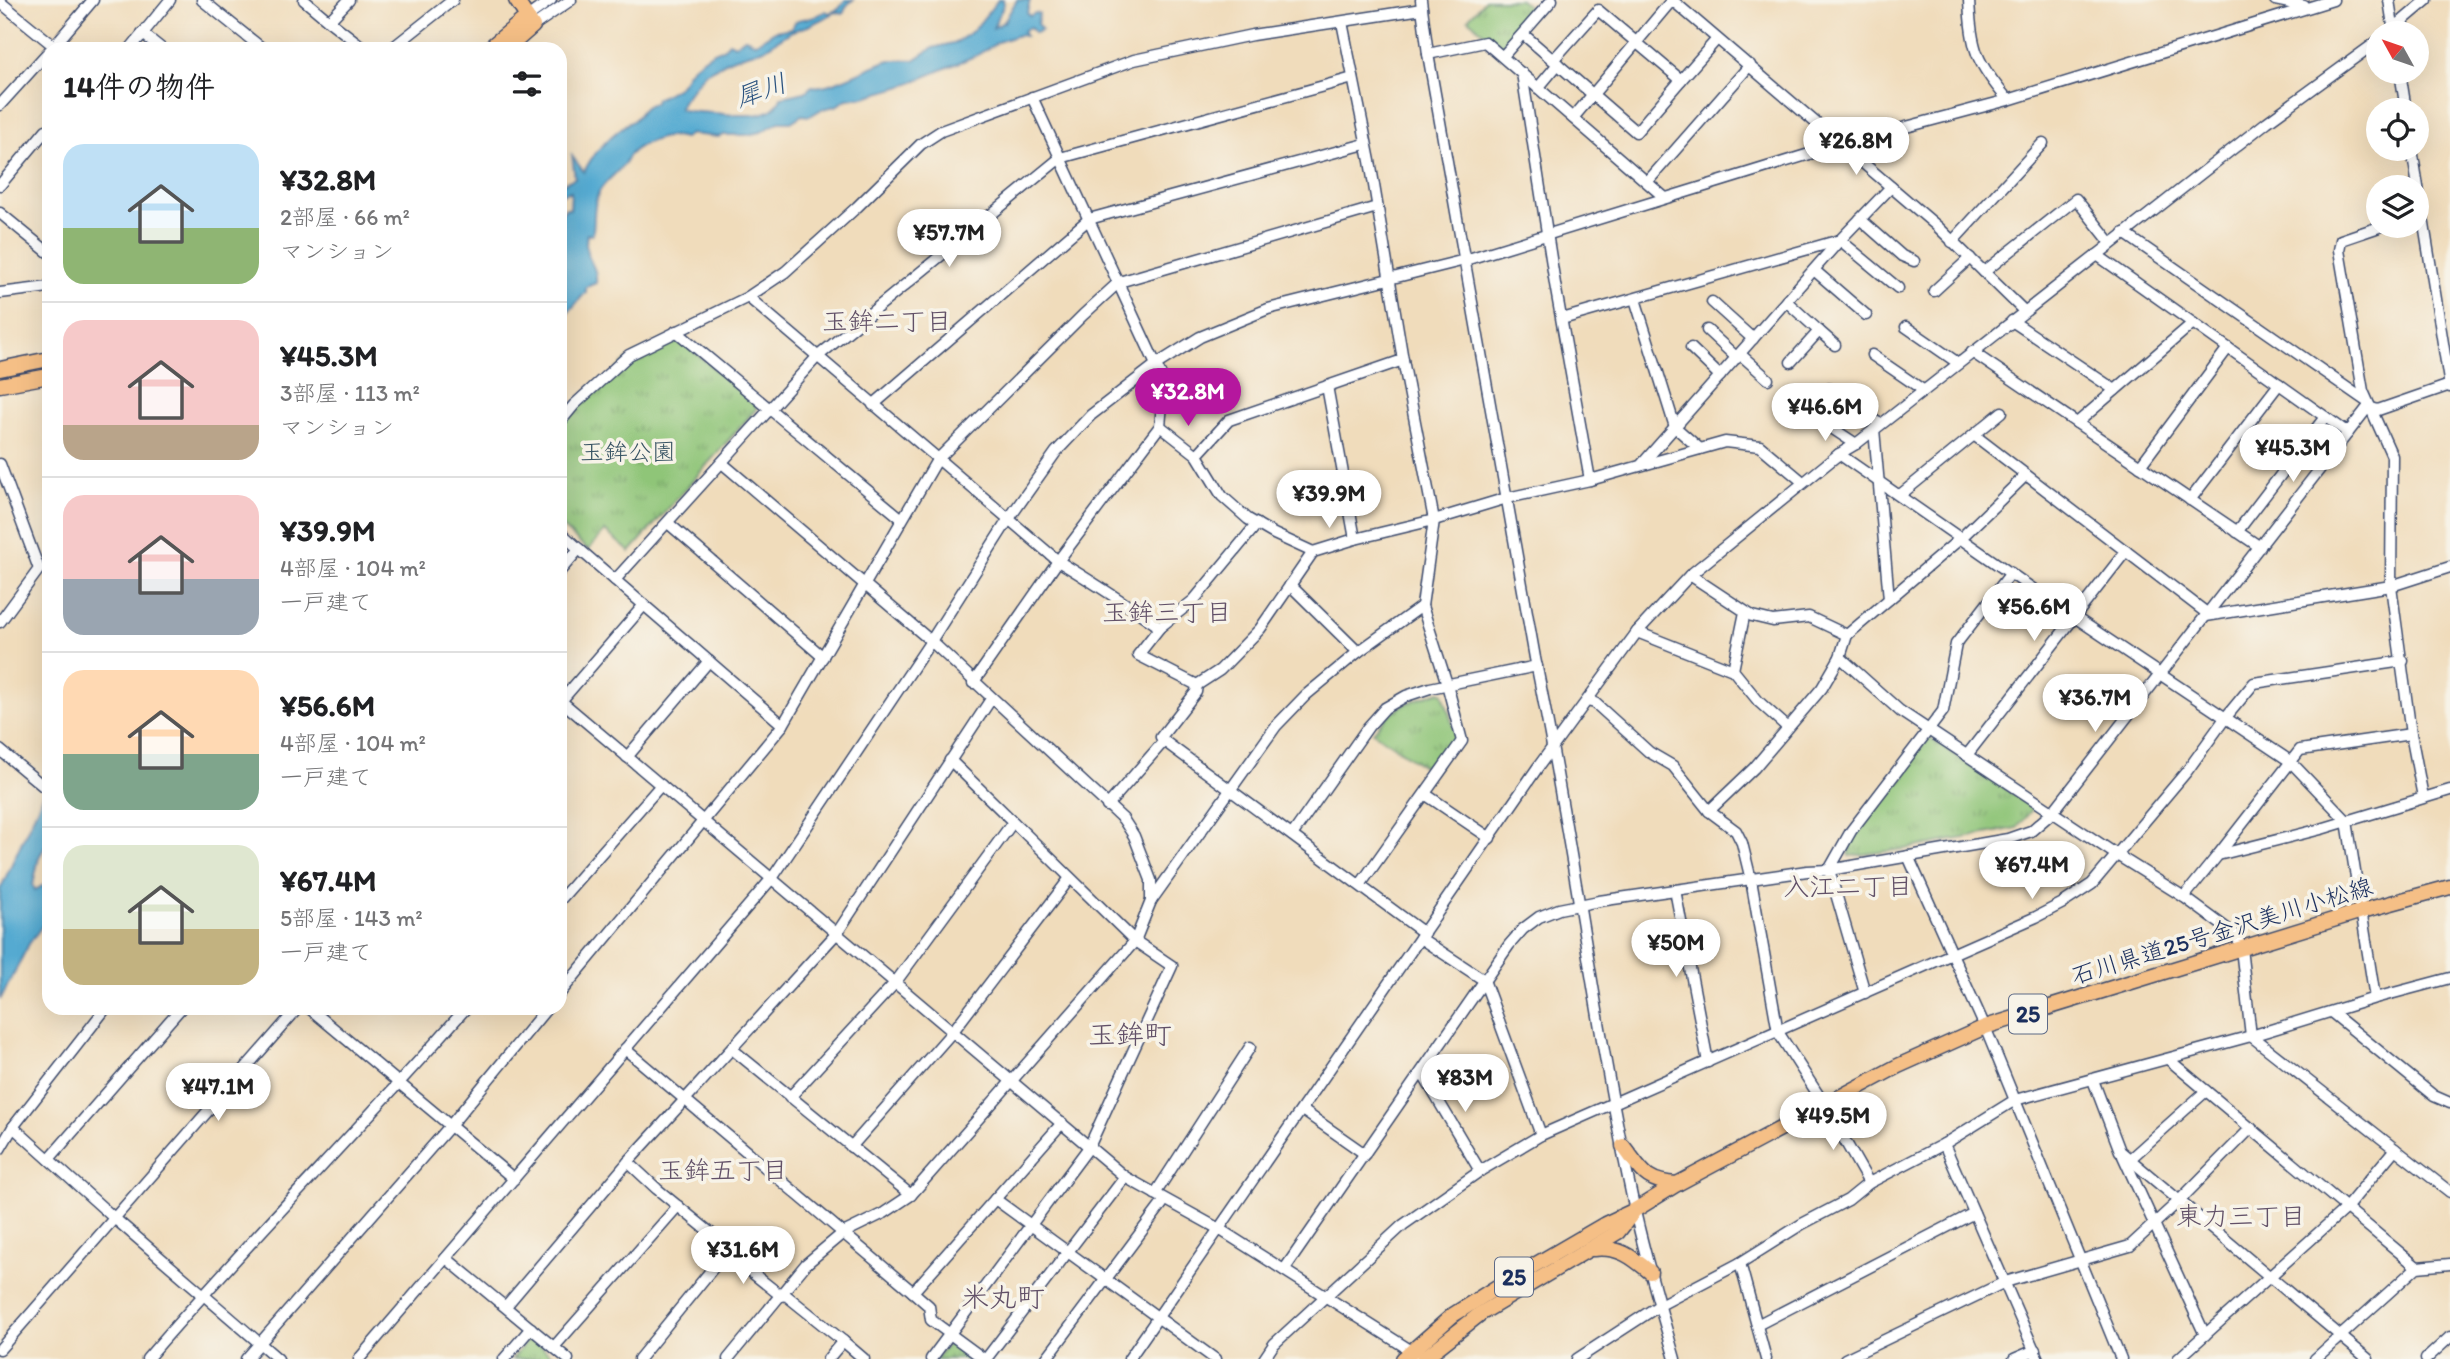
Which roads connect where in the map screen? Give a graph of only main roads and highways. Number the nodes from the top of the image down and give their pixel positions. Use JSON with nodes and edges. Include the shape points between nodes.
{"nodes":[{"id":1,"x":516,"y":0,"type":"edge"},
{"id":2,"x":530,"y":21,"type":"junction"},
{"id":3,"x":498,"y":42,"type":"edge"},
{"id":4,"x":514,"y":42,"type":"edge"},
{"id":5,"x":42,"y":360,"type":"edge"},
{"id":6,"x":0,"y":369,"type":"edge"},
{"id":7,"x":42,"y":377,"type":"edge"},
{"id":8,"x":0,"y":385,"type":"edge"},
{"id":9,"x":2450,"y":887,"type":"edge"},
{"id":10,"x":1623,"y":1146,"type":"road end"},
{"id":11,"x":1677,"y":1184,"type":"junction"},
{"id":12,"x":1635,"y":1210,"type":"junction"},
{"id":13,"x":1592,"y":1249,"type":"junction"},
{"id":14,"x":1650,"y":1272,"type":"road end"},
{"id":15,"x":1417,"y":1357,"type":"edge"}],
"edges":[{"from":1,"to":2,"type":"main road"},
{"from":2,"to":3,"type":"main road"},
{"from":2,"to":4,"type":"main road"},
{"from":5,"to":6,"type":"main road"},
{"from":7,"to":8,"type":"main road"},
{"from":9,"to":11,"type":"main road","name":"石川県道25号金沢美川小松線","number":"25","via":[[1985,1027],[1898,1066]]},
{"from":10,"to":11,"type":"main road","via":[[1644,1174],[1654,1181]]},
{"from":11,"to":12,"type":"main road","name":"石川県道25号金沢美川小松線","number":"25"},
{"from":12,"to":13,"type":"main road","name":"石川県道25号金沢美川小松線","number":"25","via":[[1618,1232]]},
{"from":12,"to":15,"type":"main road","name":"石川県道25号金沢美川小松線","number":"25","via":[[1453,1315]]},
{"from":13,"to":14,"type":"main road","via":[[1626,1253]]},
{"from":13,"to":15,"type":"main road","name":"石川県道25号金沢美川小松線","number":"25","via":[[1480,1314]]}]}
